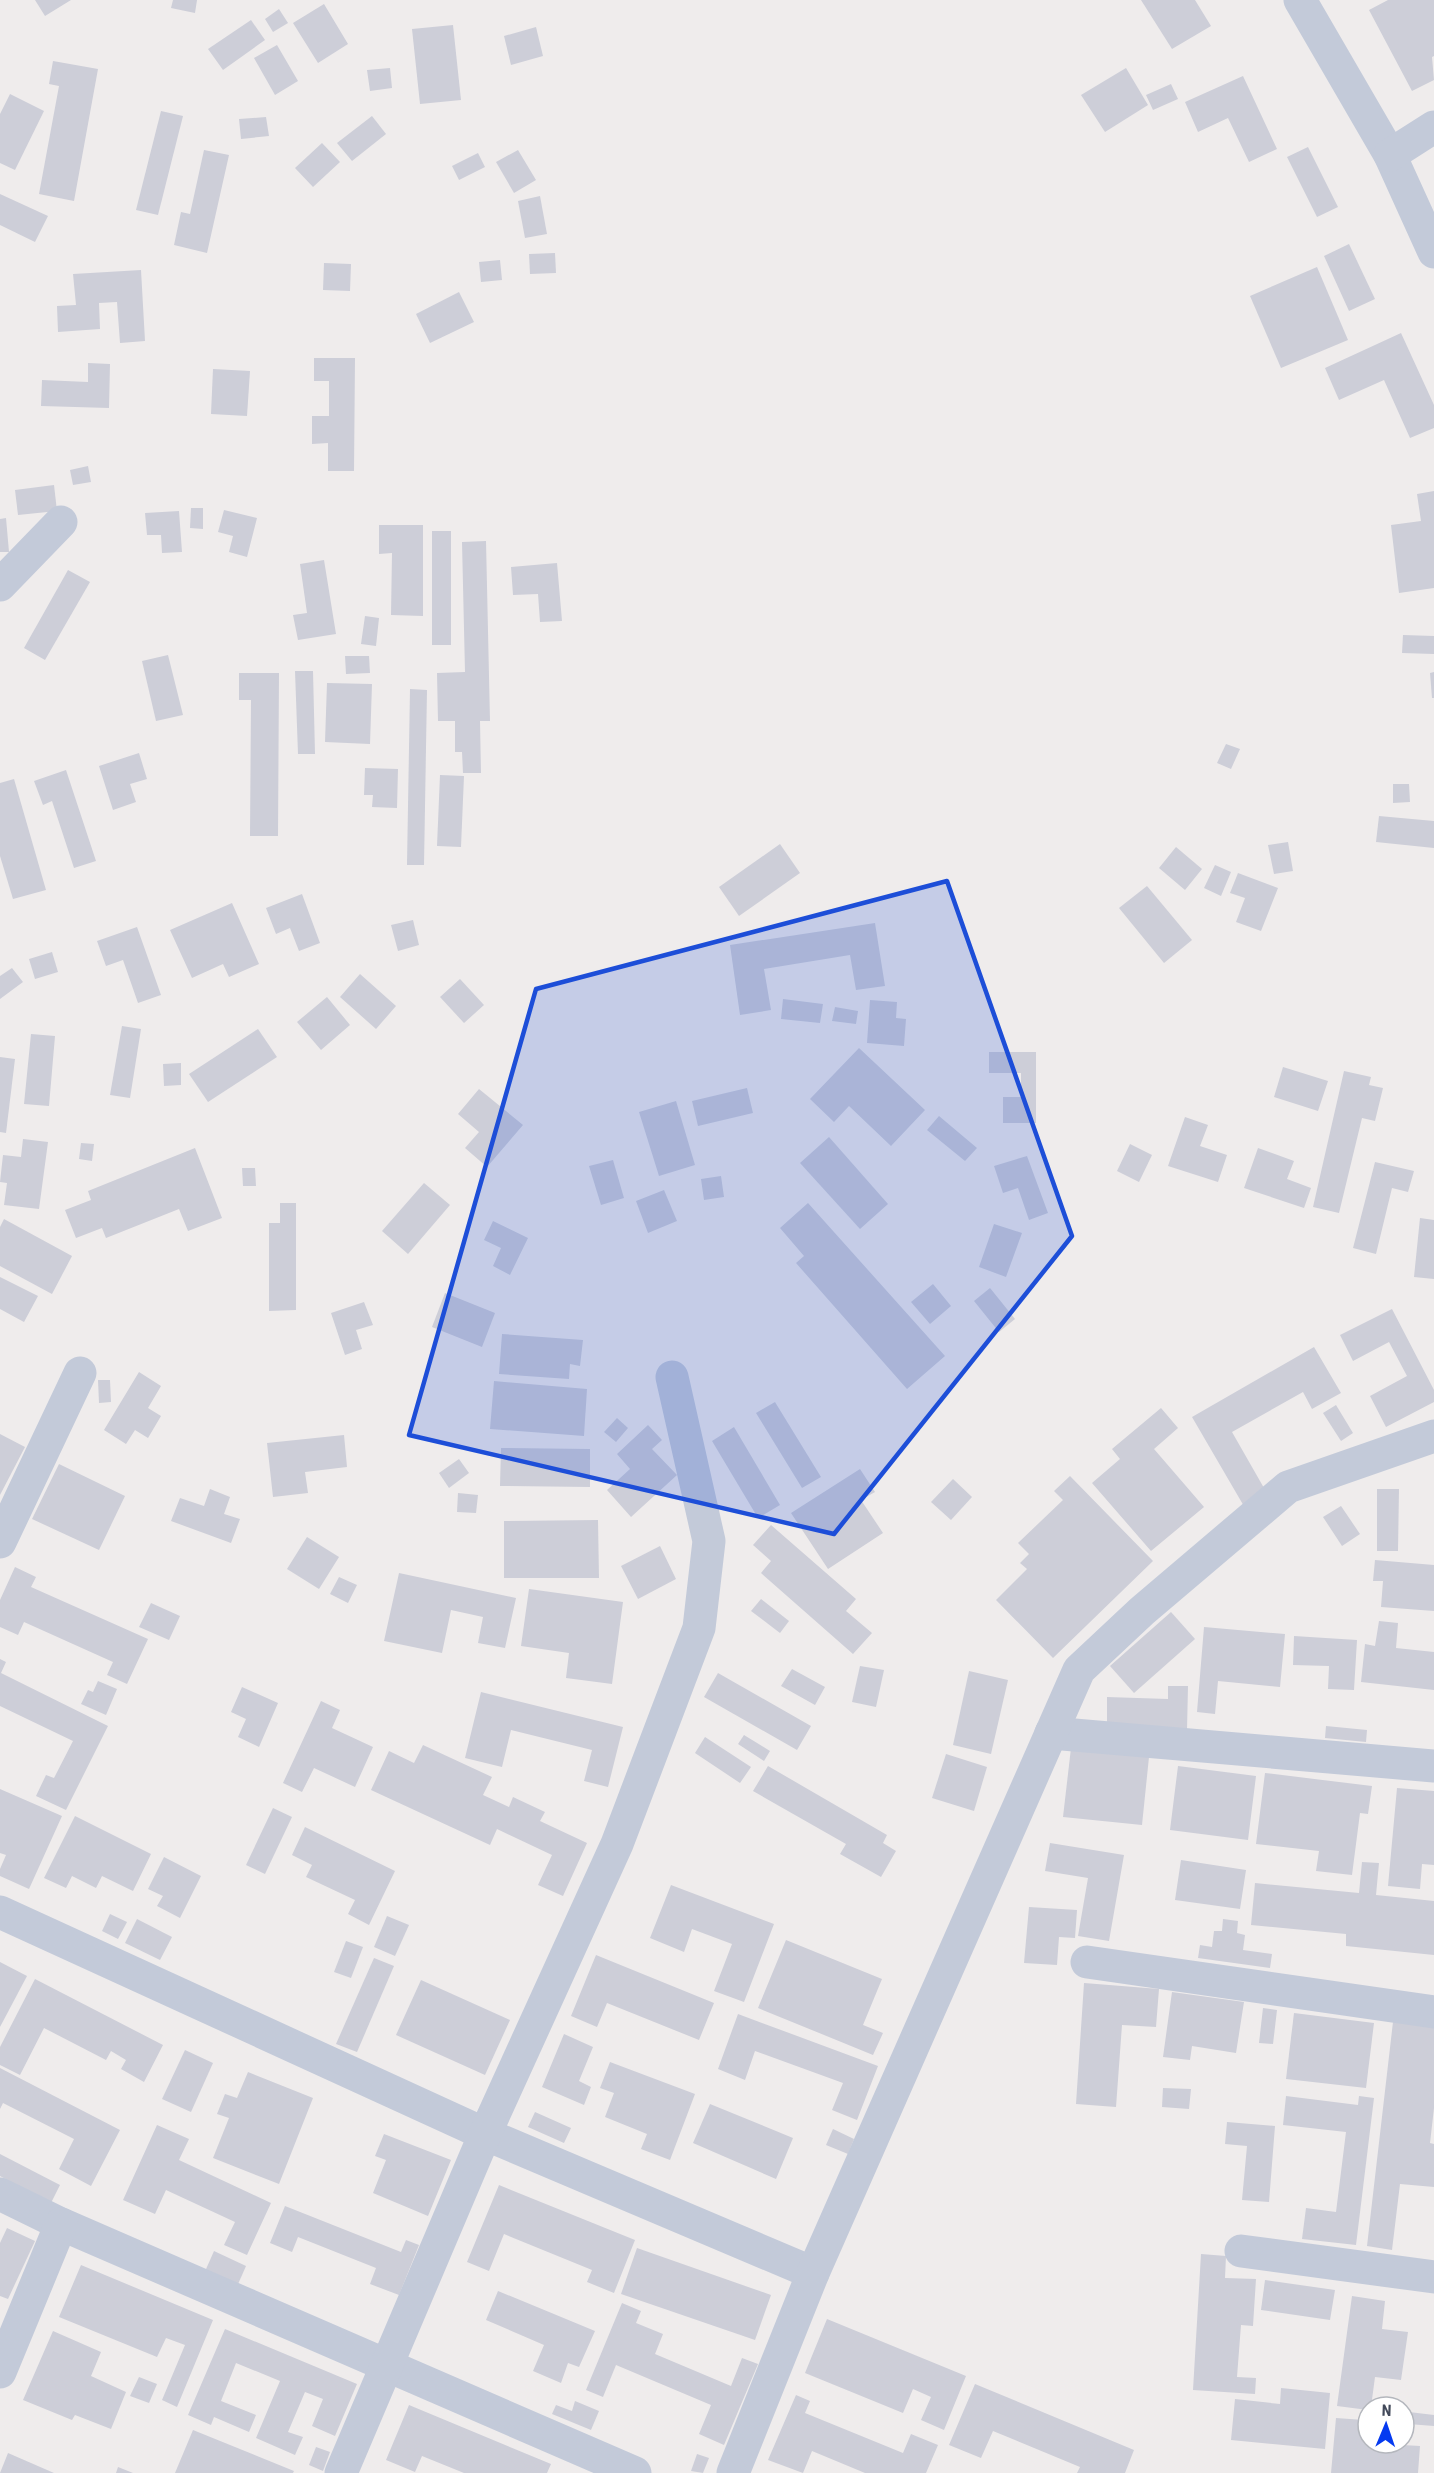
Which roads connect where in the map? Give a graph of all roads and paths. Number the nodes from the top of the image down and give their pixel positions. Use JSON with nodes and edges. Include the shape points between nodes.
{"nodes":[{"id":1,"x":1300,"y":0,"type":"edge"},
{"id":2,"x":1434,"y":127,"type":"edge"},
{"id":3,"x":1390,"y":155,"type":"junction"},
{"id":4,"x":1434,"y":252,"type":"edge"},
{"id":5,"x":61,"y":522,"type":"dead end"},
{"id":6,"x":0,"y":585,"type":"edge"},
{"id":7,"x":80,"y":1373,"type":"dead end"},
{"id":8,"x":672,"y":1377,"type":"dead end"},
{"id":9,"x":1434,"y":1436,"type":"edge"},
{"id":10,"x":0,"y":1542,"type":"edge"},
{"id":11,"x":1051,"y":1733,"type":"junction"},
{"id":12,"x":1434,"y":1766,"type":"edge"},
{"id":13,"x":0,"y":1912,"type":"edge"},
{"id":14,"x":1087,"y":1962,"type":"dead end"},
{"id":15,"x":1434,"y":2012,"type":"edge"},
{"id":16,"x":485,"y":2134,"type":"junction"},
{"id":17,"x":0,"y":2194,"type":"edge"},
{"id":18,"x":61,"y":2224,"type":"junction"},
{"id":19,"x":1241,"y":2251,"type":"dead end"},
{"id":20,"x":813,"y":2273,"type":"junction"},
{"id":21,"x":1434,"y":2277,"type":"edge"},
{"id":22,"x":387,"y":2367,"type":"junction"},
{"id":23,"x":0,"y":2372,"type":"edge"},
{"id":24,"x":341,"y":2473,"type":"edge"},
{"id":25,"x":635,"y":2473,"type":"edge"},
{"id":26,"x":733,"y":2473,"type":"edge"}],
"edges":[{"from":1,"to":3,"type":"street"},
{"from":2,"to":3,"type":"street"},
{"from":3,"to":4,"type":"street"},
{"from":5,"to":6,"type":"street"},
{"from":7,"to":10,"type":"street"},
{"from":8,"to":16,"type":"street","via":[[709,1541],[699,1628],[616,1844]]},
{"from":9,"to":11,"type":"street","via":[[1288,1487],[1079,1670]]},
{"from":11,"to":12,"type":"street"},
{"from":11,"to":20,"type":"street"},
{"from":13,"to":16,"type":"street"},
{"from":14,"to":15,"type":"street"},
{"from":16,"to":20,"type":"street"},
{"from":16,"to":22,"type":"street"},
{"from":17,"to":18,"type":"street"},
{"from":18,"to":22,"type":"street"},
{"from":18,"to":23,"type":"street"},
{"from":19,"to":21,"type":"street"},
{"from":20,"to":26,"type":"street"},
{"from":22,"to":24,"type":"street"},
{"from":22,"to":25,"type":"street"}]}
